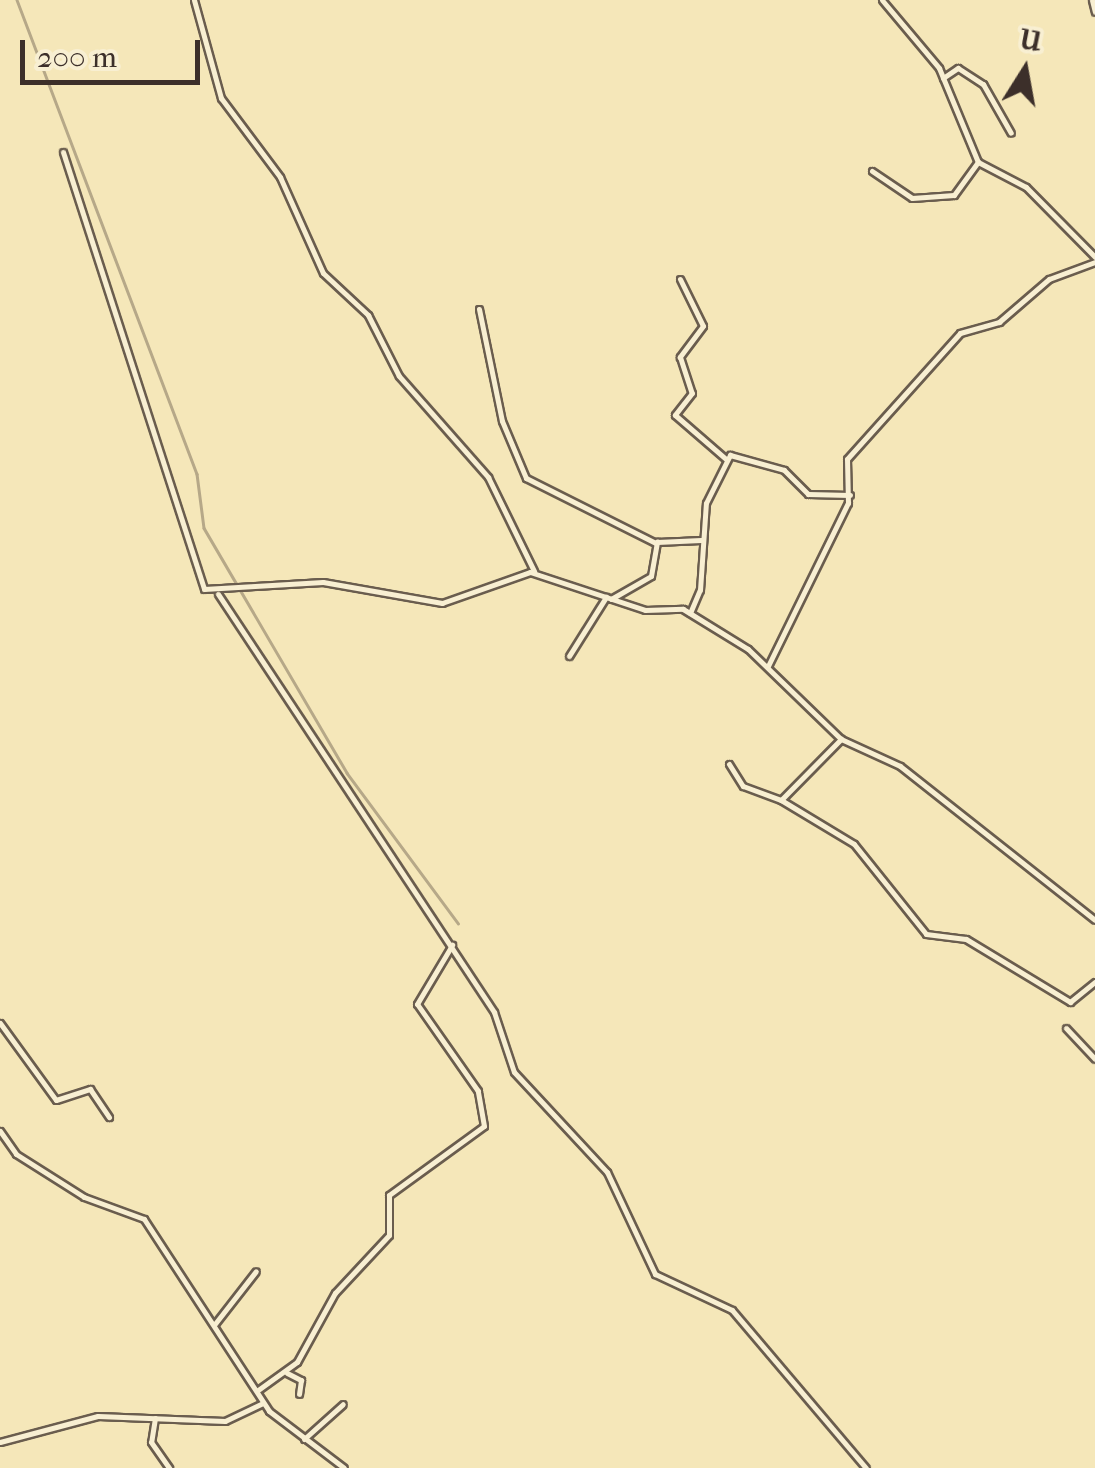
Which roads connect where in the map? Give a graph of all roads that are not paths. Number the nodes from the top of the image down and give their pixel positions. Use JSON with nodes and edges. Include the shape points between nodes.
{"nodes":[{"id":1,"x":194,"y":0,"type":"edge"},
{"id":2,"x":882,"y":0,"type":"edge"},
{"id":3,"x":1092,"y":0,"type":"edge"},
{"id":4,"x":1095,"y":12,"type":"edge"},
{"id":5,"x":943,"y":78,"type":"junction"},
{"id":6,"x":1011,"y":132,"type":"dead end"},
{"id":7,"x":63,"y":152,"type":"dead end"},
{"id":8,"x":978,"y":162,"type":"junction"},
{"id":9,"x":872,"y":171,"type":"dead end"},
{"id":10,"x":1095,"y":260,"type":"edge"},
{"id":11,"x":680,"y":280,"type":"dead end"},
{"id":12,"x":479,"y":309,"type":"dead end"},
{"id":13,"x":726,"y":459,"type":"junction"},
{"id":14,"x":850,"y":495,"type":"junction"},
{"id":15,"x":701,"y":540,"type":"junction"},
{"id":16,"x":656,"y":543,"type":"junction"},
{"id":17,"x":535,"y":573,"type":"junction"},
{"id":18,"x":218,"y":594,"type":"junction"},
{"id":19,"x":608,"y":598,"type":"junction"},
{"id":20,"x":690,"y":612,"type":"junction"},
{"id":21,"x":569,"y":656,"type":"dead end"},
{"id":22,"x":768,"y":666,"type":"junction"},
{"id":23,"x":841,"y":739,"type":"junction"},
{"id":24,"x":729,"y":764,"type":"dead end"},
{"id":25,"x":781,"y":800,"type":"junction"},
{"id":26,"x":1095,"y":920,"type":"edge"},
{"id":27,"x":452,"y":945,"type":"junction"},
{"id":28,"x":1095,"y":982,"type":"edge"},
{"id":29,"x":0,"y":1023,"type":"edge"},
{"id":30,"x":1066,"y":1028,"type":"dead end"},
{"id":31,"x":1095,"y":1058,"type":"edge"},
{"id":32,"x":109,"y":1117,"type":"dead end"},
{"id":33,"x":0,"y":1131,"type":"edge"},
{"id":34,"x":256,"y":1271,"type":"dead end"},
{"id":35,"x":214,"y":1324,"type":"junction"},
{"id":36,"x":286,"y":1373,"type":"junction"},
{"id":37,"x":258,"y":1390,"type":"junction"},
{"id":38,"x":299,"y":1394,"type":"dead end"},
{"id":39,"x":263,"y":1403,"type":"junction"},
{"id":40,"x":342,"y":1404,"type":"dead end"},
{"id":41,"x":156,"y":1418,"type":"junction"},
{"id":42,"x":304,"y":1439,"type":"junction"},
{"id":43,"x":0,"y":1442,"type":"edge"},
{"id":44,"x":168,"y":1468,"type":"edge"},
{"id":45,"x":344,"y":1468,"type":"edge"},
{"id":46,"x":866,"y":1468,"type":"edge"}],
"edges":[{"from":1,"to":17,"type":"street","via":[[222,98],[280,177],[323,273],[368,315],[400,376],[488,476]]},
{"from":2,"to":5,"type":"street"},
{"from":3,"to":4,"type":"street"},
{"from":5,"to":6,"type":"street","via":[[958,68],[983,84]]},
{"from":5,"to":8,"type":"street"},
{"from":7,"to":18,"type":"street","via":[[148,436],[200,584]]},
{"from":8,"to":9,"type":"street","via":[[957,195],[912,198]]},
{"from":8,"to":10,"type":"street","via":[[1026,187]]},
{"from":10,"to":14,"type":"street","via":[[1049,279],[999,322],[960,333],[847,459]]},
{"from":11,"to":13,"type":"street","via":[[703,326],[680,357],[693,387],[675,415]]},
{"from":12,"to":16,"type":"street","via":[[502,421],[526,478]]},
{"from":13,"to":14,"type":"street","via":[[784,470],[808,494]]},
{"from":13,"to":15,"type":"street"},
{"from":14,"to":22,"type":"street"},
{"from":15,"to":16,"type":"street"},
{"from":15,"to":20,"type":"street"},
{"from":16,"to":19,"type":"street","via":[[650,578]]},
{"from":17,"to":18,"type":"street","via":[[442,603],[339,584]]},
{"from":17,"to":19,"type":"street"},
{"from":18,"to":27,"type":"street"},
{"from":19,"to":20,"type":"street"},
{"from":19,"to":21,"type":"street"},
{"from":20,"to":22,"type":"street"},
{"from":22,"to":23,"type":"street"},
{"from":23,"to":25,"type":"street"},
{"from":23,"to":26,"type":"street","via":[[900,766]]},
{"from":24,"to":25,"type":"street","via":[[743,786]]},
{"from":25,"to":28,"type":"street","via":[[854,844],[926,934],[966,939],[1064,1001]]},
{"from":27,"to":36,"type":"street","via":[[417,1004],[478,1091],[484,1126],[389,1195],[389,1235],[335,1293]]},
{"from":27,"to":46,"type":"street","via":[[497,1017],[514,1072],[607,1172],[656,1274],[732,1310]]},
{"from":29,"to":32,"type":"street","via":[[56,1100],[90,1089]]},
{"from":30,"to":31,"type":"street"},
{"from":33,"to":35,"type":"street","via":[[16,1154],[84,1197],[144,1219]]},
{"from":34,"to":35,"type":"street"},
{"from":35,"to":37,"type":"street"},
{"from":36,"to":37,"type":"street"},
{"from":36,"to":38,"type":"street","via":[[302,1380]]},
{"from":37,"to":39,"type":"street"},
{"from":39,"to":41,"type":"street","via":[[225,1421]]},
{"from":39,"to":42,"type":"street"},
{"from":40,"to":42,"type":"street"},
{"from":41,"to":43,"type":"street","via":[[98,1416]]},
{"from":41,"to":44,"type":"street","via":[[150,1442]]},
{"from":42,"to":45,"type":"street"}]}
